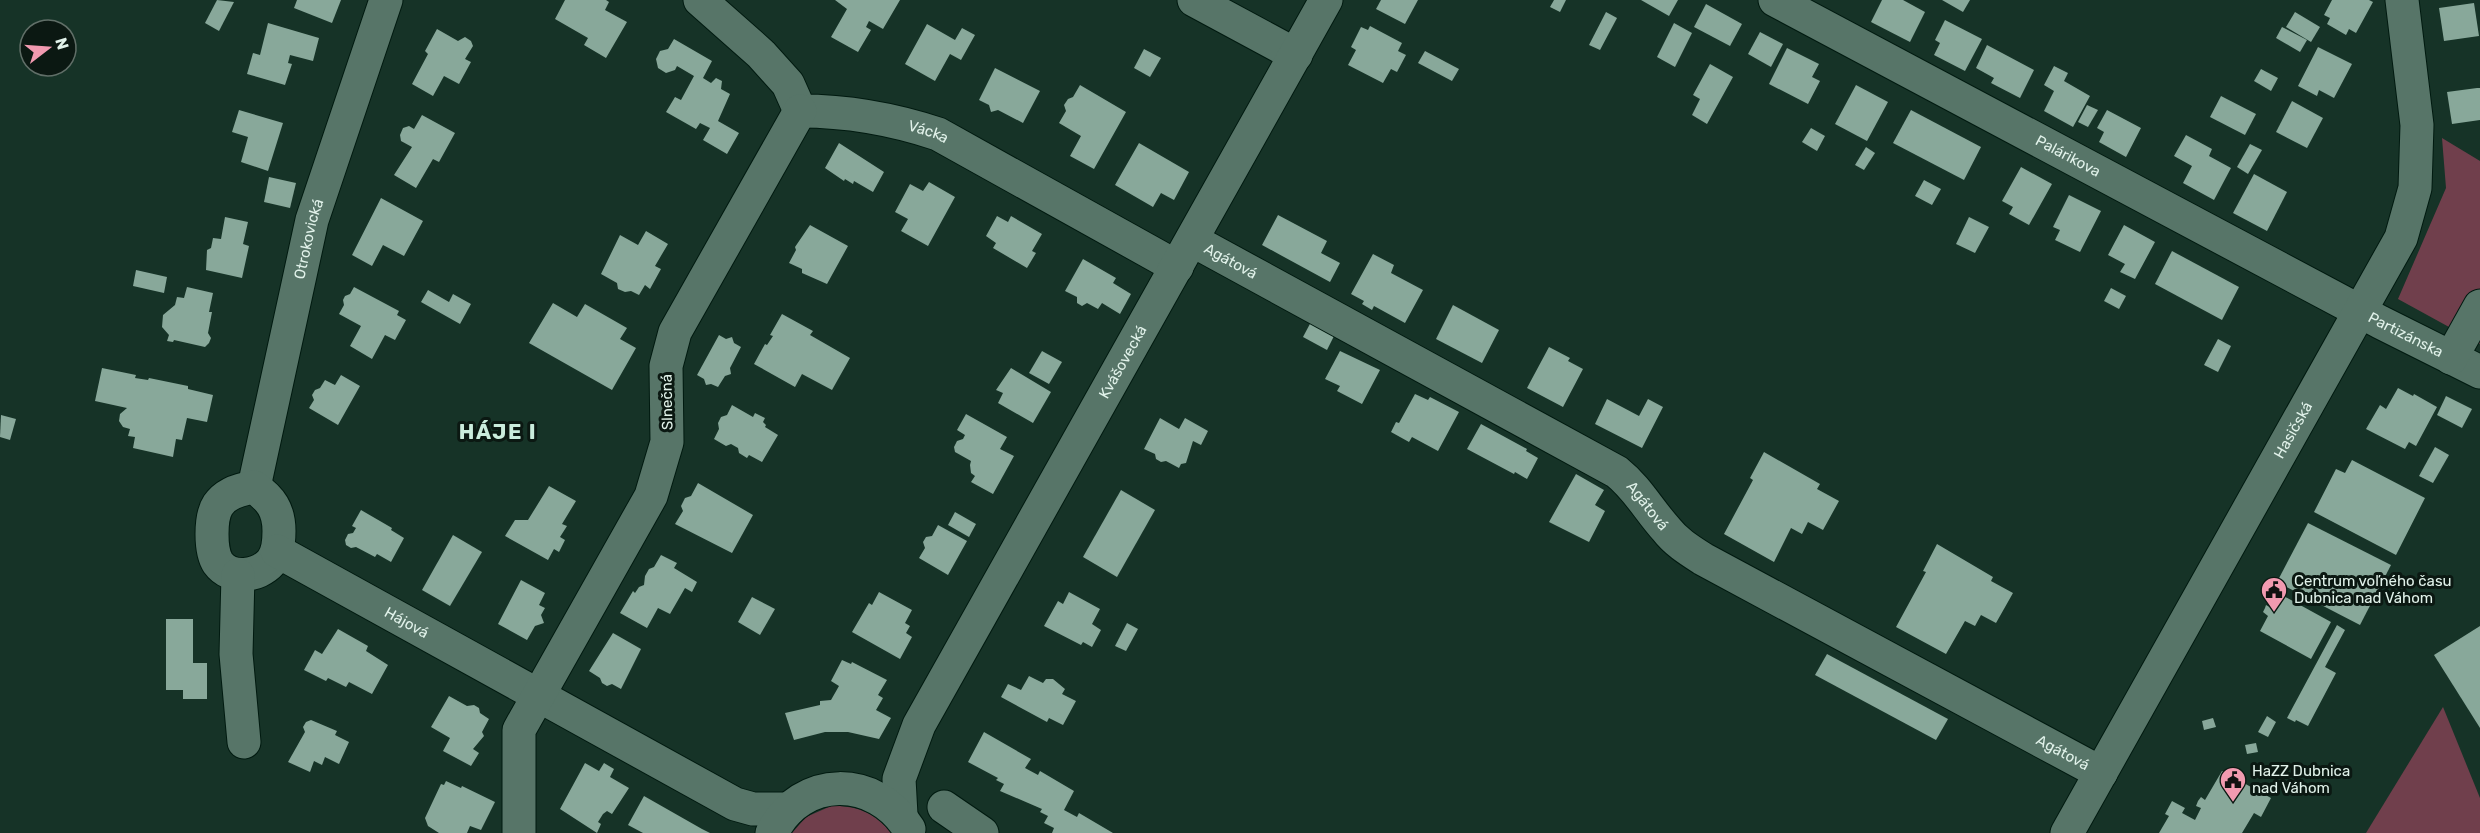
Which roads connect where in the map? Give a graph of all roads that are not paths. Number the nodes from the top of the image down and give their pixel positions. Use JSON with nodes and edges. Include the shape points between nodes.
{"nodes":[{"id":1,"x":386,"y":0,"type":"edge"},
{"id":2,"x":700,"y":0,"type":"edge"},
{"id":3,"x":1194,"y":0,"type":"edge"},
{"id":4,"x":1326,"y":0,"type":"edge"},
{"id":5,"x":1776,"y":0,"type":"edge"},
{"id":6,"x":2402,"y":0,"type":"edge"},
{"id":7,"x":1296,"y":55,"type":"junction"},
{"id":8,"x":800,"y":111,"type":"junction"},
{"id":9,"x":1184,"y":253,"type":"junction"},
{"id":10,"x":2480,"y":306,"type":"edge"},
{"id":11,"x":2360,"y":311,"type":"junction"},
{"id":12,"x":2451,"y":358,"type":"junction"},
{"id":13,"x":2480,"y":372,"type":"edge"},
{"id":14,"x":254,"y":487,"type":"junction"},
{"id":15,"x":277,"y":551,"type":"junction"},
{"id":16,"x":238,"y":575,"type":"junction"},
{"id":17,"x":538,"y":695,"type":"junction"},
{"id":18,"x":919,"y":725,"type":"junction"},
{"id":19,"x":244,"y":742,"type":"dead end"},
{"id":20,"x":2101,"y":773,"type":"junction"},
{"id":21,"x":856,"y":789,"type":"junction"},
{"id":22,"x":735,"y":804,"type":"junction"},
{"id":23,"x":944,"y":807,"type":"dead end"},
{"id":24,"x":781,"y":821,"type":"edge"},
{"id":25,"x":906,"y":824,"type":"edge"},
{"id":26,"x":519,"y":833,"type":"edge"},
{"id":27,"x":754,"y":833,"type":"edge"},
{"id":28,"x":982,"y":833,"type":"edge"},
{"id":29,"x":2067,"y":833,"type":"edge"}],
"edges":[{"from":1,"to":14,"type":"street","name":"Otrokovická","via":[[312,220]]},
{"from":2,"to":8,"type":"street","via":[[761,54],[788,84]]},
{"from":3,"to":7,"type":"street"},
{"from":4,"to":7,"type":"street","name":"Kvášovecká"},
{"from":5,"to":11,"type":"street","name":"Palárikova"},
{"from":6,"to":11,"type":"street","name":"Hasičská","via":[[2417,125],[2415,188],[2401,238]]},
{"from":7,"to":9,"type":"street","name":"Kvášovecká"},
{"from":8,"to":9,"type":"street","name":"Vácka","via":[[838,111],[900,122],[938,134]]},
{"from":8,"to":17,"type":"street","name":"Slnečná","via":[[675,332],[666,366],[668,442],[651,496]]},
{"from":9,"to":18,"type":"street","name":"Kvášovecká"},
{"from":9,"to":20,"type":"street","name":"Agátová","via":[[1617,471],[1642,495],[1664,528],[1702,559]]},
{"from":10,"to":12,"type":"street","name":"Partizánska"},
{"from":11,"to":12,"type":"street","name":"Partizánska"},
{"from":11,"to":20,"type":"street","name":"Hasičská"},
{"from":12,"to":13,"type":"street","name":"Partizánska"},
{"from":14,"to":15,"type":"street","via":[[276,507]]},
{"from":14,"to":16,"type":"street","via":[[227,496],[217,506],[214,520],[211,539],[218,563]]},
{"from":15,"to":16,"type":"street","via":[[261,570]]},
{"from":15,"to":17,"type":"street","name":"Hájová"},
{"from":16,"to":19,"type":"street","via":[[236,654]]},
{"from":17,"to":22,"type":"street","name":"Hájová"},
{"from":17,"to":26,"type":"street","via":[[519,730]]},
{"from":18,"to":21,"type":"street","name":"Kvášovecká","via":[[883,769]]},
{"from":18,"to":25,"type":"street","name":"Kvášovecká","via":[[899,779]]},
{"from":20,"to":29,"type":"street","name":"Hasičská"},
{"from":21,"to":24,"type":"street","via":[[832,788],[809,795]]},
{"from":21,"to":25,"type":"street","via":[[880,798]]},
{"from":22,"to":24,"type":"street","name":"Hájová"},
{"from":22,"to":27,"type":"street","name":"Hájová"},
{"from":23,"to":28,"type":"street"}]}
